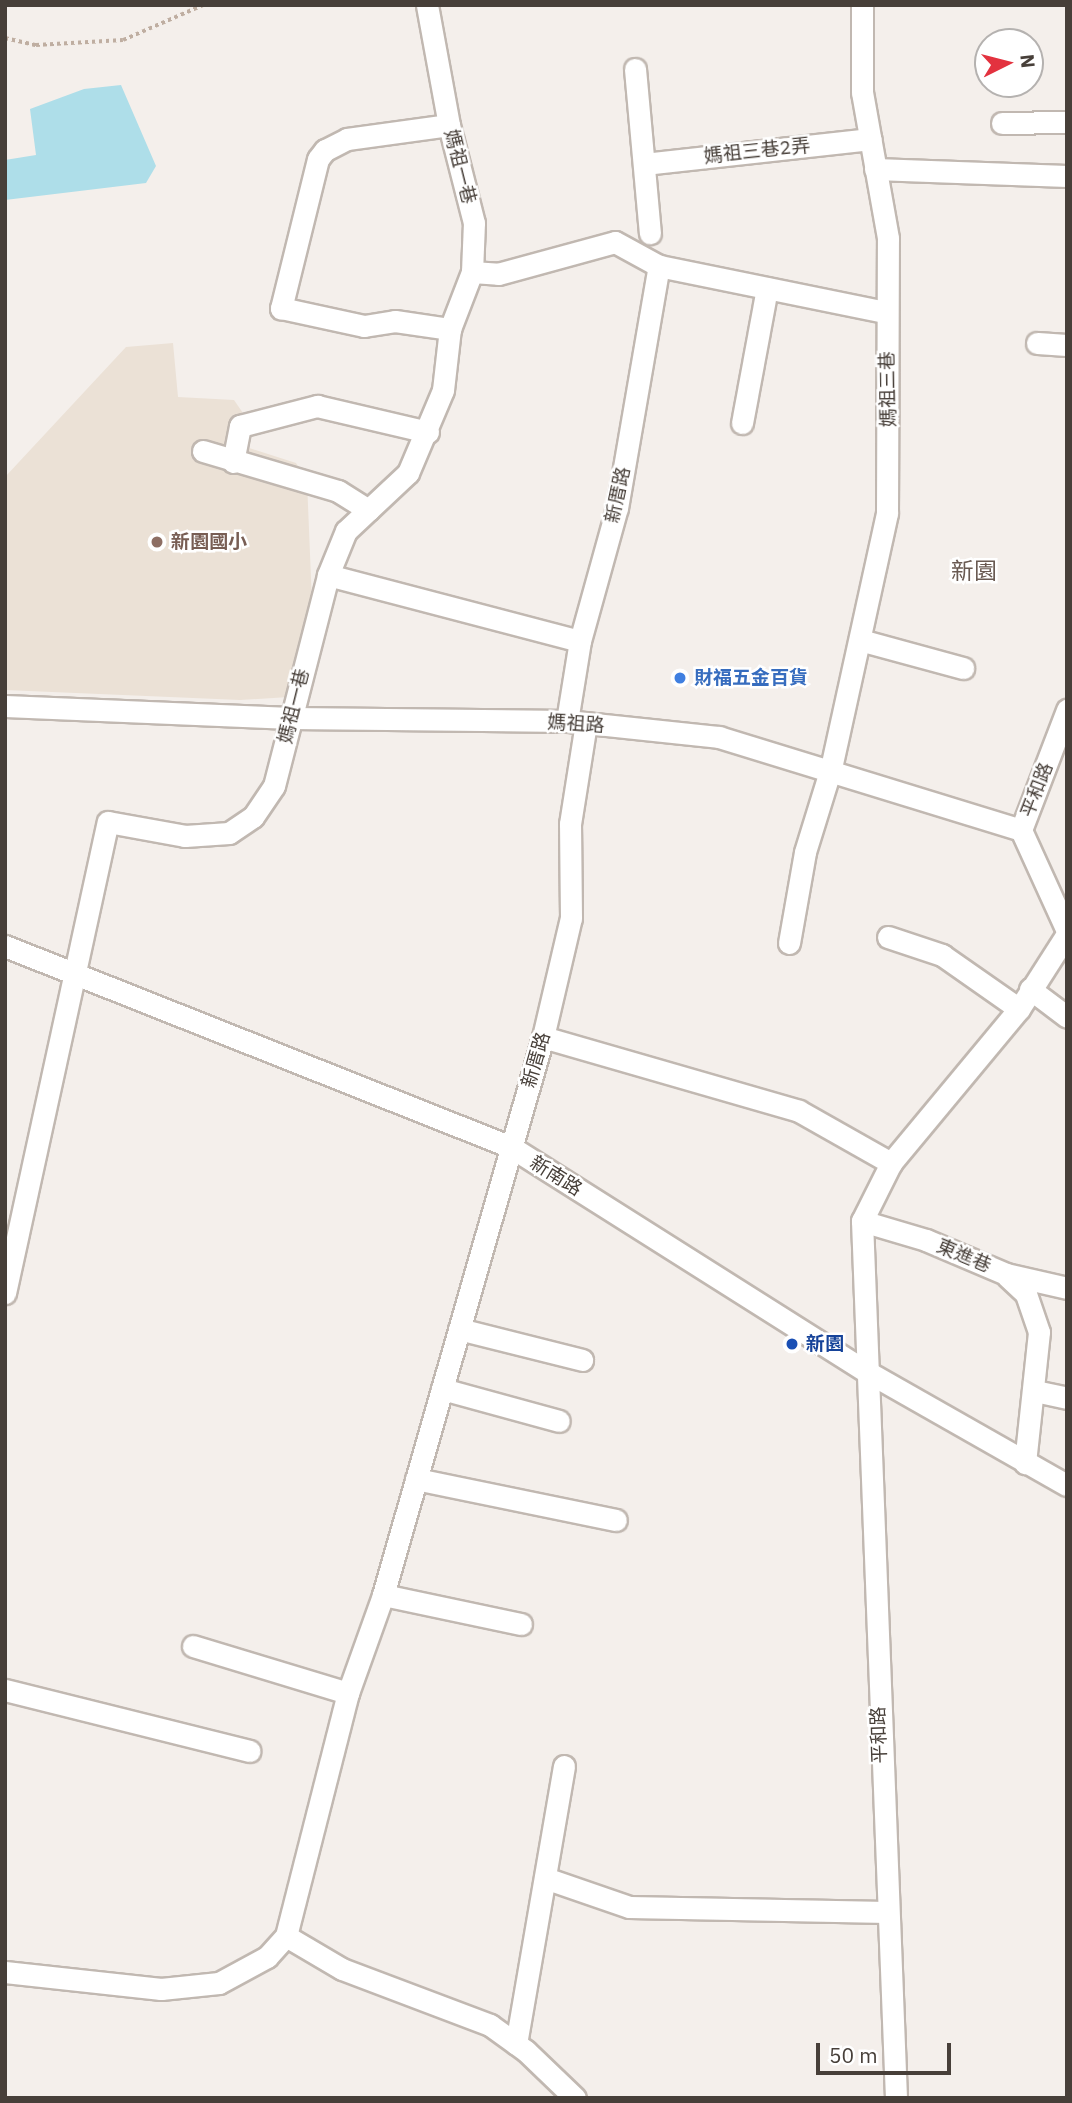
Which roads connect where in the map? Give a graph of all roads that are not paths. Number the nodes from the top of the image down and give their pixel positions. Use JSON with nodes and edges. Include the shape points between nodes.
{"nodes":[{"id":1,"x":427,"y":5,"type":"edge"},
{"id":2,"x":862,"y":5,"type":"edge"},
{"id":3,"x":635,"y":69,"type":"dead end"},
{"id":4,"x":1067,"y":122,"type":"edge"},
{"id":5,"x":1002,"y":123,"type":"dead end"},
{"id":6,"x":449,"y":125,"type":"junction"},
{"id":7,"x":871,"y":139,"type":"junction"},
{"id":8,"x":644,"y":164,"type":"junction"},
{"id":9,"x":875,"y":169,"type":"junction"},
{"id":10,"x":1067,"y":176,"type":"edge"},
{"id":11,"x":650,"y":233,"type":"dead end"},
{"id":12,"x":659,"y":266,"type":"junction"},
{"id":13,"x":472,"y":272,"type":"junction"},
{"id":14,"x":767,"y":288,"type":"junction"},
{"id":15,"x":886,"y":312,"type":"junction"},
{"id":16,"x":450,"y":328,"type":"junction"},
{"id":17,"x":1037,"y":343,"type":"dead end"},
{"id":18,"x":1067,"y":345,"type":"edge"},
{"id":19,"x":742,"y":423,"type":"dead end"},
{"id":20,"x":428,"y":432,"type":"junction"},
{"id":21,"x":203,"y":451,"type":"dead end"},
{"id":22,"x":233,"y":462,"type":"junction"},
{"id":23,"x":369,"y":510,"type":"junction"},
{"id":24,"x":328,"y":575,"type":"junction"},
{"id":25,"x":860,"y":640,"type":"junction"},
{"id":26,"x":580,"y":641,"type":"junction"},
{"id":27,"x":963,"y":668,"type":"dead end"},
{"id":28,"x":5,"y":706,"type":"edge"},
{"id":29,"x":1067,"y":709,"type":"edge"},
{"id":30,"x":290,"y":718,"type":"junction"},
{"id":31,"x":577,"y":722,"type":"junction"},
{"id":32,"x":831,"y":768,"type":"junction"},
{"id":33,"x":1021,"y":830,"type":"junction"},
{"id":34,"x":1067,"y":932,"type":"edge"},
{"id":35,"x":888,"y":937,"type":"dead end"},
{"id":36,"x":789,"y":943,"type":"dead end"},
{"id":37,"x":5,"y":946,"type":"edge"},
{"id":38,"x":74,"y":975,"type":"junction"},
{"id":39,"x":1030,"y":989,"type":"junction"},
{"id":40,"x":1020,"y":1009,"type":"junction"},
{"id":41,"x":1067,"y":1017,"type":"edge"},
{"id":42,"x":543,"y":1037,"type":"junction"},
{"id":43,"x":511,"y":1147,"type":"junction"},
{"id":44,"x":891,"y":1163,"type":"junction"},
{"id":45,"x":862,"y":1221,"type":"junction"},
{"id":46,"x":1006,"y":1275,"type":"junction"},
{"id":47,"x":1067,"y":1289,"type":"edge"},
{"id":48,"x":5,"y":1293,"type":"edge"},
{"id":49,"x":459,"y":1329,"type":"junction"},
{"id":50,"x":582,"y":1360,"type":"dead end"},
{"id":51,"x":866,"y":1371,"type":"junction"},
{"id":52,"x":442,"y":1389,"type":"junction"},
{"id":53,"x":1035,"y":1391,"type":"junction"},
{"id":54,"x":1067,"y":1398,"type":"edge"},
{"id":55,"x":559,"y":1421,"type":"dead end"},
{"id":56,"x":1025,"y":1462,"type":"junction"},
{"id":57,"x":416,"y":1479,"type":"junction"},
{"id":58,"x":1067,"y":1485,"type":"edge"},
{"id":59,"x":616,"y":1520,"type":"dead end"},
{"id":60,"x":383,"y":1595,"type":"junction"},
{"id":61,"x":522,"y":1624,"type":"dead end"},
{"id":62,"x":193,"y":1646,"type":"dead end"},
{"id":63,"x":5,"y":1690,"type":"edge"},
{"id":64,"x":348,"y":1693,"type":"junction"},
{"id":65,"x":250,"y":1751,"type":"dead end"},
{"id":66,"x":564,"y":1766,"type":"dead end"},
{"id":67,"x":545,"y":1878,"type":"junction"},
{"id":68,"x":887,"y":1912,"type":"junction"},
{"id":69,"x":286,"y":1936,"type":"junction"},
{"id":70,"x":5,"y":1972,"type":"edge"},
{"id":71,"x":516,"y":2043,"type":"junction"},
{"id":72,"x":575,"y":2098,"type":"edge"},
{"id":73,"x":896,"y":2098,"type":"edge"}],
"edges":[{"from":1,"to":6,"type":"street","name":"媽祖一巷"},
{"from":2,"to":7,"type":"street","name":"媽祖三巷","via":[[862,92]]},
{"from":3,"to":8,"type":"street"},
{"from":4,"to":5,"type":"street"},
{"from":6,"to":13,"type":"street","name":"媽祖一巷","via":[[474,223]]},
{"from":6,"to":16,"type":"street","via":[[347,139],[325,150],[318,159],[281,309],[364,326],[395,321]]},
{"from":7,"to":8,"type":"street","name":"媽祖三巷2弄"},
{"from":7,"to":9,"type":"street","name":"媽祖三巷"},
{"from":8,"to":11,"type":"street"},
{"from":9,"to":10,"type":"street"},
{"from":9,"to":15,"type":"street","name":"媽祖三巷","via":[[888,238]]},
{"from":12,"to":13,"type":"street","via":[[615,242],[498,274]]},
{"from":12,"to":14,"type":"street"},
{"from":12,"to":26,"type":"street","name":"新厝路","via":[[617,508]]},
{"from":13,"to":16,"type":"street","name":"媽祖一巷"},
{"from":14,"to":15,"type":"street"},
{"from":14,"to":19,"type":"street"},
{"from":15,"to":25,"type":"street","name":"媽祖三巷","via":[[887,513]]},
{"from":16,"to":20,"type":"street","name":"媽祖一巷","via":[[443,390]]},
{"from":17,"to":18,"type":"street"},
{"from":20,"to":22,"type":"street","via":[[317,406],[240,426]]},
{"from":20,"to":23,"type":"street","name":"媽祖一巷","via":[[408,473]]},
{"from":21,"to":22,"type":"street"},
{"from":22,"to":23,"type":"street","via":[[338,491]]},
{"from":23,"to":24,"type":"street","name":"媽祖一巷","via":[[346,531]]},
{"from":24,"to":26,"type":"street"},
{"from":24,"to":30,"type":"street","name":"媽祖一巷"},
{"from":25,"to":27,"type":"street"},
{"from":25,"to":32,"type":"street","name":"媽祖三巷"},
{"from":26,"to":31,"type":"street","name":"新厝路"},
{"from":28,"to":30,"type":"street","name":"媽祖路"},
{"from":29,"to":33,"type":"street","name":"平和路"},
{"from":30,"to":31,"type":"street","name":"媽祖路"},
{"from":30,"to":38,"type":"street","name":"媽祖一巷","via":[[274,786],[253,817],[229,832],[185,836],[108,822]]},
{"from":31,"to":32,"type":"street","name":"媽祖路","via":[[719,737]]},
{"from":31,"to":42,"type":"street","name":"新厝路","via":[[570,824],[571,918]]},
{"from":32,"to":33,"type":"street","name":"媽祖路"},
{"from":32,"to":36,"type":"street","name":"媽祖三巷","via":[[805,852]]},
{"from":33,"to":34,"type":"street"},
{"from":34,"to":39,"type":"street"},
{"from":35,"to":40,"type":"street","via":[[943,955]]},
{"from":37,"to":38,"type":"street","name":"新南路"},
{"from":38,"to":43,"type":"street","name":"新南路"},
{"from":38,"to":48,"type":"street","name":"媽祖一巷"},
{"from":39,"to":40,"type":"street"},
{"from":39,"to":41,"type":"street"},
{"from":40,"to":44,"type":"street"},
{"from":42,"to":43,"type":"street","name":"新厝路"},
{"from":42,"to":44,"type":"street","via":[[799,1111]]},
{"from":43,"to":49,"type":"street","name":"新厝路"},
{"from":43,"to":51,"type":"street","name":"新南路"},
{"from":44,"to":45,"type":"street"},
{"from":45,"to":46,"type":"street","name":"東進巷","via":[[926,1240]]},
{"from":45,"to":51,"type":"street","name":"平和路"},
{"from":46,"to":47,"type":"street","name":"東進巷"},
{"from":46,"to":53,"type":"street","via":[[1026,1294],[1036,1312]]},
{"from":49,"to":50,"type":"street"},
{"from":49,"to":52,"type":"street","name":"新厝路"},
{"from":51,"to":56,"type":"street","name":"新南路"},
{"from":51,"to":68,"type":"street","name":"平和路"},
{"from":52,"to":55,"type":"street"},
{"from":52,"to":57,"type":"street","name":"新厝路"},
{"from":53,"to":54,"type":"street"},
{"from":53,"to":56,"type":"street"},
{"from":56,"to":58,"type":"street","name":"新南路"},
{"from":57,"to":59,"type":"street"},
{"from":57,"to":60,"type":"street","name":"新厝路"},
{"from":60,"to":61,"type":"street"},
{"from":60,"to":64,"type":"street","name":"新厝路"},
{"from":62,"to":64,"type":"street"},
{"from":63,"to":65,"type":"street"},
{"from":64,"to":69,"type":"street","name":"新厝路"},
{"from":66,"to":67,"type":"street"},
{"from":67,"to":68,"type":"street","via":[[629,1907]]},
{"from":67,"to":71,"type":"street"},
{"from":68,"to":73,"type":"street","name":"平和路"},
{"from":69,"to":70,"type":"street","via":[[267,1957],[219,1983],[161,1989]]},
{"from":69,"to":71,"type":"street","via":[[342,1969],[469,2014]]},
{"from":71,"to":72,"type":"street"}]}
